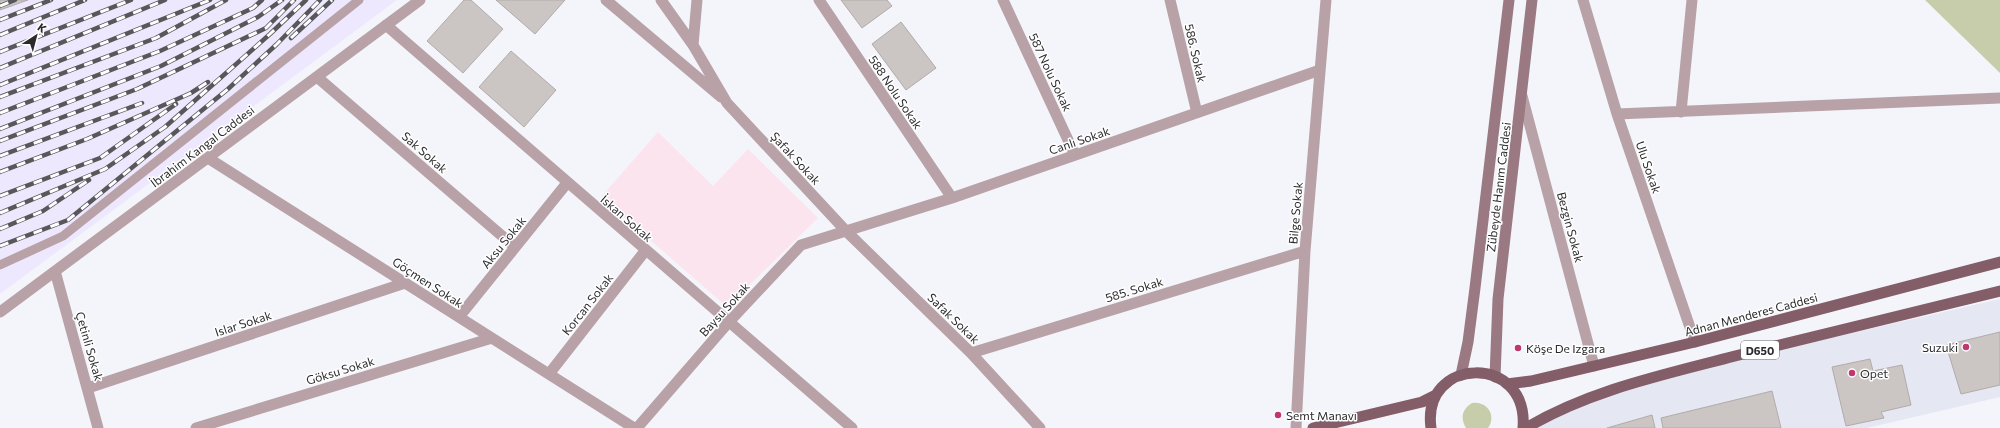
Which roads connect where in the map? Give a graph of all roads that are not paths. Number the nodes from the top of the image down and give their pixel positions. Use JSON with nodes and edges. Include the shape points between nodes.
{"nodes":[{"id":1,"x":359,"y":0,"type":"edge"},
{"id":2,"x":420,"y":0,"type":"edge"},
{"id":3,"x":606,"y":0,"type":"edge"},
{"id":4,"x":661,"y":0,"type":"edge"},
{"id":5,"x":697,"y":0,"type":"edge"},
{"id":6,"x":819,"y":0,"type":"edge"},
{"id":7,"x":1003,"y":0,"type":"edge"},
{"id":8,"x":1170,"y":0,"type":"edge"},
{"id":9,"x":1326,"y":0,"type":"edge"},
{"id":10,"x":1509,"y":0,"type":"edge"},
{"id":11,"x":1532,"y":0,"type":"edge"},
{"id":12,"x":1583,"y":0,"type":"edge"},
{"id":13,"x":1692,"y":0,"type":"edge"},
{"id":14,"x":386,"y":25,"type":"junction"},
{"id":15,"x":693,"y":45,"type":"junction"},
{"id":16,"x":1320,"y":70,"type":"junction"},
{"id":17,"x":317,"y":77,"type":"junction"},
{"id":18,"x":1522,"y":96,"type":"junction"},
{"id":19,"x":2000,"y":98,"type":"edge"},
{"id":20,"x":728,"y":103,"type":"junction"},
{"id":21,"x":1681,"y":112,"type":"junction"},
{"id":22,"x":1197,"y":113,"type":"junction"},
{"id":23,"x":1617,"y":114,"type":"junction"},
{"id":24,"x":1075,"y":155,"type":"junction"},
{"id":25,"x":208,"y":158,"type":"junction"},
{"id":26,"x":567,"y":183,"type":"junction"},
{"id":27,"x":952,"y":198,"type":"junction"},
{"id":28,"x":846,"y":231,"type":"junction"},
{"id":29,"x":515,"y":247,"type":"junction"},
{"id":30,"x":1305,"y":250,"type":"junction"},
{"id":31,"x":646,"y":251,"type":"junction"},
{"id":32,"x":2000,"y":262,"type":"edge"},
{"id":33,"x":0,"y":266,"type":"edge"},
{"id":34,"x":55,"y":272,"type":"junction"},
{"id":35,"x":405,"y":283,"type":"junction"},
{"id":36,"x":2000,"y":291,"type":"edge"},
{"id":37,"x":0,"y":312,"type":"edge"},
{"id":38,"x":458,"y":317,"type":"junction"},
{"id":39,"x":728,"y":323,"type":"junction"},
{"id":40,"x":492,"y":338,"type":"junction"},
{"id":41,"x":1695,"y":342,"type":"junction"},
{"id":42,"x":971,"y":353,"type":"junction"},
{"id":43,"x":1594,"y":366,"type":"junction"},
{"id":44,"x":549,"y":374,"type":"junction"},
{"id":45,"x":1461,"y":375,"type":"junction"},
{"id":46,"x":1495,"y":377,"type":"junction"},
{"id":47,"x":1508,"y":384,"type":"junction"},
{"id":48,"x":88,"y":388,"type":"junction"},
{"id":49,"x":1436,"y":395,"type":"junction"},
{"id":50,"x":98,"y":428,"type":"edge"},
{"id":51,"x":196,"y":428,"type":"edge"},
{"id":52,"x":636,"y":428,"type":"edge"},
{"id":53,"x":852,"y":428,"type":"edge"},
{"id":54,"x":1040,"y":428,"type":"edge"},
{"id":55,"x":1296,"y":428,"type":"edge"},
{"id":56,"x":1313,"y":428,"type":"edge"},
{"id":57,"x":1431,"y":428,"type":"edge"},
{"id":58,"x":1523,"y":428,"type":"edge"},
{"id":59,"x":1526,"y":428,"type":"edge"}],
"edges":[{"from":1,"to":33,"type":"lane","via":[[63,236]]},
{"from":2,"to":14,"type":"street","name":"İbrahim Kangal Caddesi"},
{"from":3,"to":20,"type":"street","name":"Şafak Sokak"},
{"from":4,"to":15,"type":"street","name":"Şafak Sokak"},
{"from":5,"to":15,"type":"street"},
{"from":6,"to":27,"type":"street","name":"588 Nolu Sokak"},
{"from":7,"to":24,"type":"street","name":"587 Nolu Sokak"},
{"from":8,"to":22,"type":"street","name":"586. Sokak"},
{"from":9,"to":16,"type":"street","name":"Bilge Sokak"},
{"from":10,"to":45,"type":"main road","name":"Zübeyde Hanım Caddesi","via":[[1470,326]]},
{"from":11,"to":18,"type":"main road","name":"Zübeyde Hanım Caddesi"},
{"from":12,"to":23,"type":"street","name":"Ulu Sokak"},
{"from":13,"to":21,"type":"street"},
{"from":14,"to":17,"type":"street","name":"İbrahim Kangal Caddesi"},
{"from":14,"to":26,"type":"street","name":"İskan Sokak"},
{"from":15,"to":20,"type":"street","name":"Şafak Sokak"},
{"from":16,"to":22,"type":"street","name":"Canlı Sokak"},
{"from":16,"to":30,"type":"street","name":"Bilge Sokak"},
{"from":17,"to":25,"type":"street","name":"İbrahim Kangal Caddesi"},
{"from":17,"to":29,"type":"street","name":"Sak Sokak"},
{"from":18,"to":43,"type":"street","name":"Bezgin Sokak"},
{"from":18,"to":46,"type":"main road","name":"Zübeyde Hanım Caddesi","via":[[1498,299]]},
{"from":19,"to":21,"type":"street"},
{"from":20,"to":28,"type":"street","name":"Şafak Sokak"},
{"from":21,"to":23,"type":"street"},
{"from":22,"to":24,"type":"street","name":"Canlı Sokak"},
{"from":23,"to":41,"type":"street","name":"Ulu Sokak"},
{"from":24,"to":27,"type":"street","name":"Canlı Sokak"},
{"from":25,"to":34,"type":"street","name":"İbrahim Kangal Caddesi"},
{"from":25,"to":35,"type":"street","name":"Göçmen Sokak"},
{"from":26,"to":29,"type":"street","name":"Aksu Sokak"},
{"from":26,"to":31,"type":"street","name":"İskan Sokak"},
{"from":27,"to":28,"type":"street","name":"Canlı Sokak"},
{"from":28,"to":39,"type":"street","name":"Baysu Sokak","via":[[801,245]]},
{"from":28,"to":42,"type":"street","name":"Safak Sokak"},
{"from":29,"to":38,"type":"street","name":"Aksu Sokak"},
{"from":30,"to":42,"type":"street","name":"585. Sokak"},
{"from":30,"to":55,"type":"street","name":"Bilge Sokak"},
{"from":31,"to":39,"type":"street","name":"İskan Sokak"},
{"from":31,"to":44,"type":"street","name":"Korcan Sokak"},
{"from":32,"to":41,"type":"main road","name":"Adnan Menderes Caddesi"},
{"from":34,"to":37,"type":"street","name":"İbrahim Kangal Caddesi"},
{"from":34,"to":48,"type":"street","name":"Çetinli Sokak"},
{"from":35,"to":38,"type":"street","name":"Göçmen Sokak"},
{"from":35,"to":48,"type":"street","name":"Islar Sokak"},
{"from":36,"to":59,"type":"main road","number":"D650","via":[[1659,376],[1587,397],[1553,412]]},
{"from":38,"to":40,"type":"street","name":"Göçmen Sokak"},
{"from":39,"to":52,"type":"street","name":"Baysu Sokak"},
{"from":39,"to":53,"type":"street","name":"İskan Sokak"},
{"from":40,"to":44,"type":"street","name":"Göçmen Sokak"},
{"from":40,"to":51,"type":"street","name":"Göksu Sokak"},
{"from":41,"to":43,"type":"main road","name":"Adnan Menderes Caddesi"},
{"from":42,"to":54,"type":"street","name":"Safak Sokak"},
{"from":43,"to":47,"type":"main road","name":"Adnan Menderes Caddesi"},
{"from":44,"to":52,"type":"street","name":"Göçmen Sokak"},
{"from":45,"to":46,"type":"main road","via":[[1470,372],[1486,373]]},
{"from":45,"to":49,"type":"main road","via":[[1454,377]]},
{"from":46,"to":47,"type":"main road"},
{"from":47,"to":58,"type":"main road","via":[[1520,401],[1524,416]]},
{"from":48,"to":50,"type":"street","name":"Çetinli Sokak"},
{"from":49,"to":56,"type":"main road","via":[[1422,402]]},
{"from":49,"to":57,"type":"main road","via":[[1429,417]]}]}
